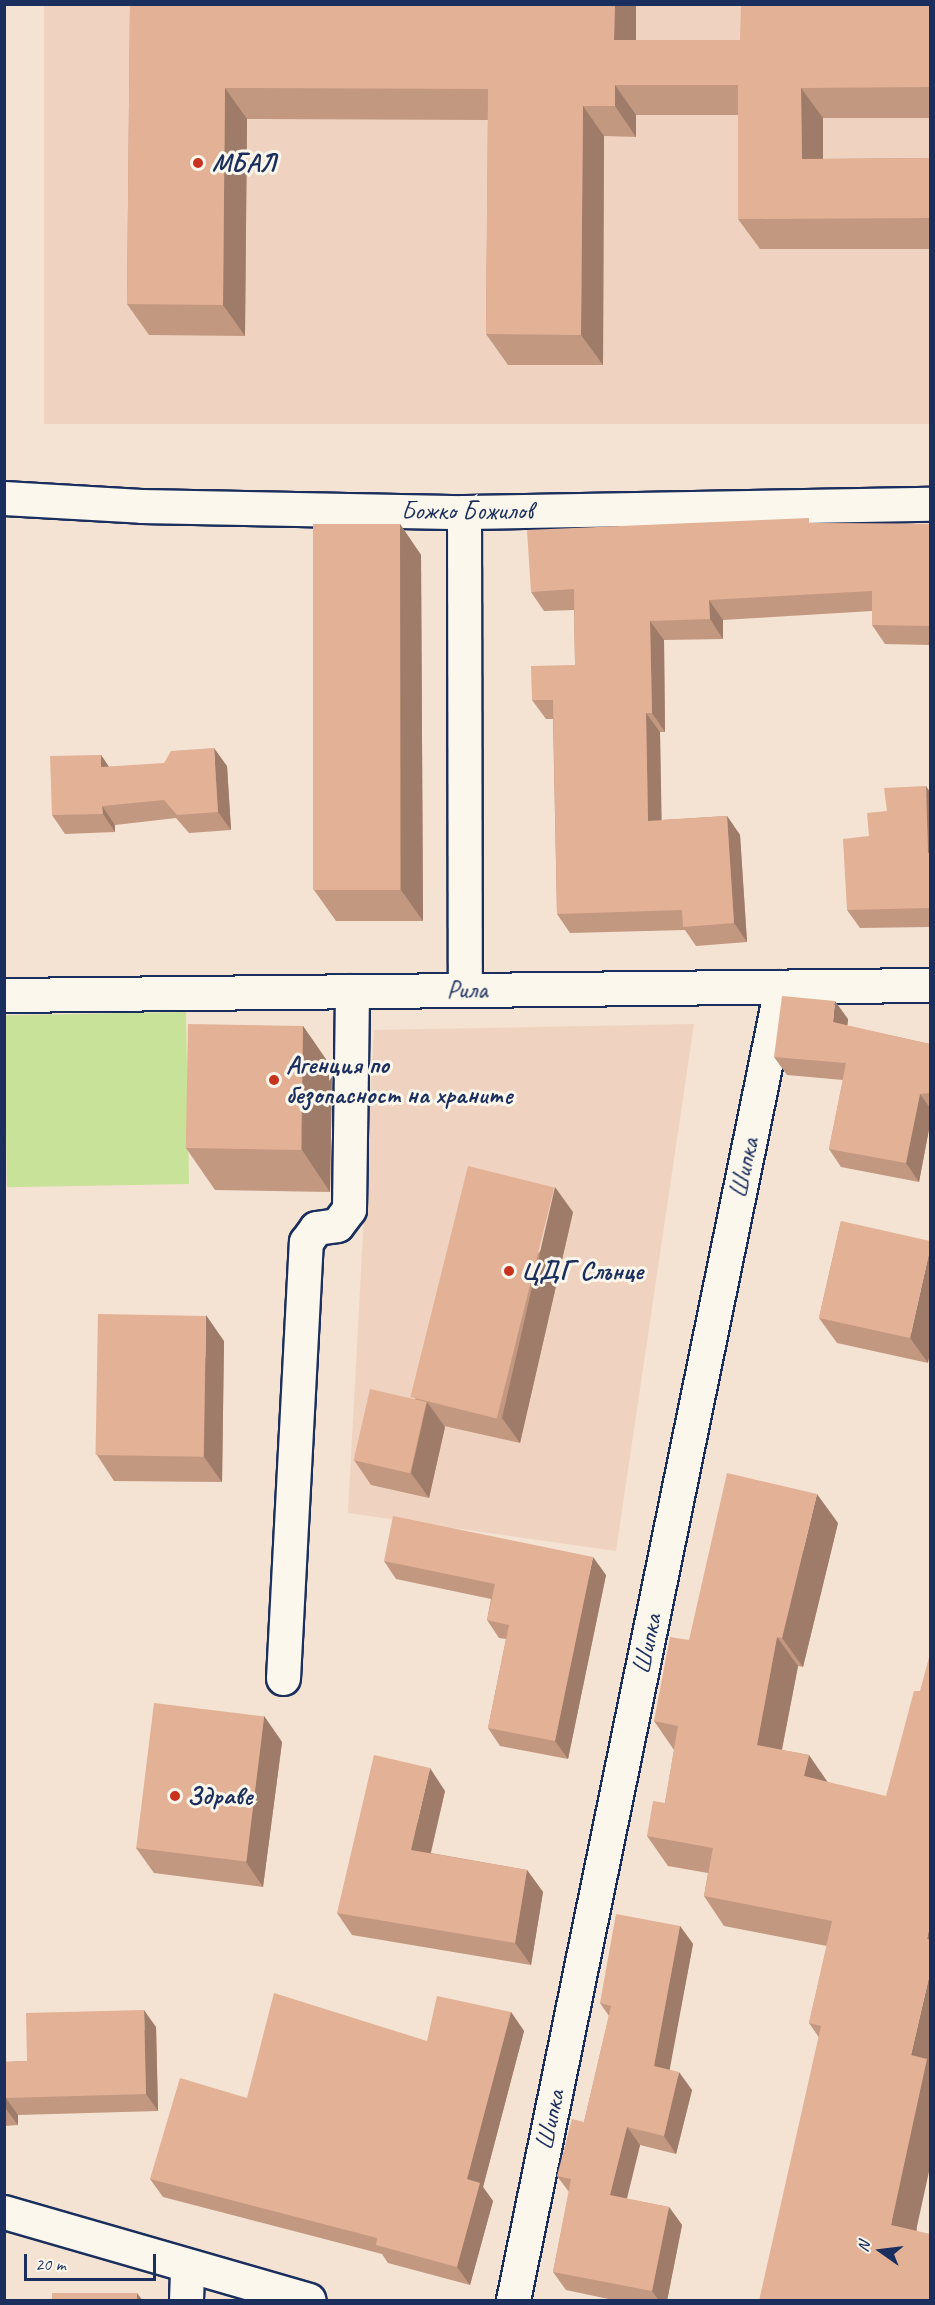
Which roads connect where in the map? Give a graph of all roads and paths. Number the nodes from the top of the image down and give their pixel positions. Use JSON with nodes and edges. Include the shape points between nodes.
{"nodes":[{"id":1,"x":4,"y":498,"type":"edge"},
{"id":2,"x":930,"y":504,"type":"edge"},
{"id":3,"x":464,"y":513,"type":"junction"},
{"id":4,"x":930,"y":985,"type":"edge"},
{"id":5,"x":781,"y":987,"type":"junction"},
{"id":6,"x":465,"y":990,"type":"junction"},
{"id":7,"x":352,"y":991,"type":"junction"},
{"id":8,"x":4,"y":995,"type":"edge"},
{"id":9,"x":283,"y":1678,"type":"dead end"},
{"id":10,"x":4,"y":2212,"type":"edge"},
{"id":11,"x":187,"y":2268,"type":"junction"},
{"id":12,"x":186,"y":2301,"type":"edge"},
{"id":13,"x":309,"y":2301,"type":"edge"},
{"id":14,"x":513,"y":2301,"type":"edge"}],
"edges":[{"from":1,"to":3,"type":"street","name":"Божко Божилов","via":[[141,506]]},
{"from":2,"to":3,"type":"street","name":"Божко Божилов"},
{"from":3,"to":6,"type":"street"},
{"from":4,"to":5,"type":"street","name":"Рила"},
{"from":5,"to":6,"type":"street","name":"Рила"},
{"from":5,"to":14,"type":"street","name":"Шипка"},
{"from":6,"to":7,"type":"street","name":"Рила"},
{"from":7,"to":8,"type":"street","name":"Рила"},
{"from":7,"to":9,"type":"street","via":[[349,1209],[337,1225],[316,1228],[306,1242]]},
{"from":10,"to":11,"type":"street"},
{"from":11,"to":12,"type":"street"},
{"from":11,"to":13,"type":"street"}]}
